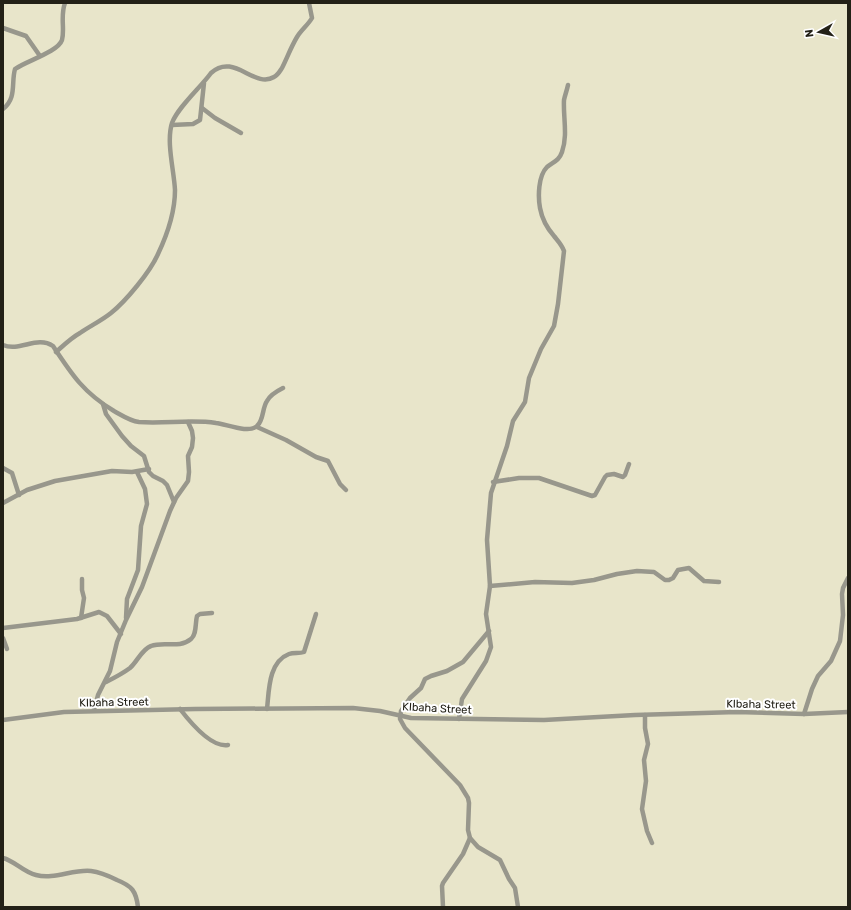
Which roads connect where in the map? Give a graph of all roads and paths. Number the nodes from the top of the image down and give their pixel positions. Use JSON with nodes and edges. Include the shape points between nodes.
{"nodes":[{"id":1,"x":65,"y":3,"type":"edge"},
{"id":2,"x":310,"y":3,"type":"edge"},
{"id":3,"x":3,"y":28,"type":"edge"},
{"id":4,"x":40,"y":56,"type":"junction"},
{"id":5,"x":204,"y":83,"type":"junction"},
{"id":6,"x":568,"y":85,"type":"dead end"},
{"id":7,"x":202,"y":108,"type":"junction"},
{"id":8,"x":3,"y":109,"type":"edge"},
{"id":9,"x":172,"y":125,"type":"junction"},
{"id":10,"x":241,"y":133,"type":"dead end"},
{"id":11,"x":3,"y":345,"type":"edge"},
{"id":12,"x":56,"y":352,"type":"junction"},
{"id":13,"x":283,"y":388,"type":"dead end"},
{"id":14,"x":103,"y":404,"type":"junction"},
{"id":15,"x":188,"y":422,"type":"junction"},
{"id":16,"x":257,"y":427,"type":"junction"},
{"id":17,"x":629,"y":464,"type":"dead end"},
{"id":18,"x":3,"y":468,"type":"edge"},
{"id":19,"x":148,"y":469,"type":"junction"},
{"id":20,"x":138,"y":472,"type":"junction"},
{"id":21,"x":493,"y":482,"type":"junction"},
{"id":22,"x":346,"y":490,"type":"dead end"},
{"id":23,"x":19,"y":494,"type":"junction"},
{"id":24,"x":174,"y":502,"type":"junction"},
{"id":25,"x":3,"y":503,"type":"edge"},
{"id":26,"x":848,"y":578,"type":"edge"},
{"id":27,"x":82,"y":579,"type":"dead end"},
{"id":28,"x":719,"y":582,"type":"dead end"},
{"id":29,"x":490,"y":586,"type":"junction"},
{"id":30,"x":212,"y":613,"type":"dead end"},
{"id":31,"x":316,"y":614,"type":"dead end"},
{"id":32,"x":81,"y":618,"type":"junction"},
{"id":33,"x":126,"y":620,"type":"junction"},
{"id":34,"x":3,"y":628,"type":"edge"},
{"id":35,"x":489,"y":631,"type":"junction"},
{"id":36,"x":121,"y":634,"type":"junction"},
{"id":37,"x":3,"y":638,"type":"edge"},
{"id":38,"x":7,"y":649,"type":"dead end"},
{"id":39,"x":105,"y":683,"type":"junction"},
{"id":40,"x":180,"y":709,"type":"junction"},
{"id":41,"x":267,"y":709,"type":"junction"},
{"id":42,"x":94,"y":710,"type":"junction"},
{"id":43,"x":848,"y":712,"type":"edge"},
{"id":44,"x":804,"y":714,"type":"junction"},
{"id":45,"x":645,"y":715,"type":"junction"},
{"id":46,"x":400,"y":716,"type":"junction"},
{"id":47,"x":459,"y":719,"type":"junction"},
{"id":48,"x":3,"y":720,"type":"edge"},
{"id":49,"x":228,"y":745,"type":"dead end"},
{"id":50,"x":470,"y":838,"type":"junction"},
{"id":51,"x":652,"y":843,"type":"dead end"},
{"id":52,"x":3,"y":858,"type":"edge"},
{"id":53,"x":138,"y":907,"type":"edge"},
{"id":54,"x":443,"y":907,"type":"edge"},
{"id":55,"x":518,"y":907,"type":"edge"}],
"edges":[{"from":1,"to":4,"type":"street","via":[[62,40],[54,50]]},
{"from":2,"to":5,"type":"street","via":[[312,18],[297,38],[280,72],[274,77],[259,78],[232,66],[222,66],[215,69]]},
{"from":3,"to":4,"type":"street","via":[[26,36]]},
{"from":4,"to":8,"type":"street","via":[[15,69],[12,98]]},
{"from":5,"to":7,"type":"street"},
{"from":5,"to":9,"type":"street","via":[[182,108]]},
{"from":6,"to":21,"type":"street","via":[[564,102],[562,152],[558,159],[544,170],[539,191],[543,220],[564,251],[556,317],[529,378],[525,402],[513,421],[507,446]]},
{"from":7,"to":9,"type":"street","via":[[198,122]]},
{"from":7,"to":10,"type":"street"},
{"from":9,"to":12,"type":"street","via":[[170,140],[175,192],[169,226],[158,255],[126,299],[110,314],[79,333]]},
{"from":11,"to":12,"type":"street","via":[[11,348],[40,342],[48,343]]},
{"from":12,"to":14,"type":"street","via":[[80,385]]},
{"from":13,"to":16,"type":"street","via":[[266,401]]},
{"from":14,"to":15,"type":"street","via":[[135,422]]},
{"from":14,"to":19,"type":"street","via":[[106,414],[122,436],[144,456]]},
{"from":15,"to":16,"type":"street","via":[[204,421],[244,429]]},
{"from":15,"to":24,"type":"street","via":[[193,438],[188,456],[188,476]]},
{"from":16,"to":22,"type":"street","via":[[328,461]]},
{"from":17,"to":21,"type":"street","via":[[623,477],[610,474],[605,477],[596,495],[592,496],[539,478]]},
{"from":18,"to":23,"type":"street","via":[[12,473]]},
{"from":19,"to":20,"type":"street"},
{"from":19,"to":24,"type":"street","via":[[153,476],[167,485]]},
{"from":20,"to":23,"type":"street","via":[[112,471],[55,480]]},
{"from":20,"to":33,"type":"street","via":[[145,489],[147,504],[141,526],[138,570],[128,600]]},
{"from":21,"to":29,"type":"street","via":[[487,525]]},
{"from":23,"to":25,"type":"street"},
{"from":24,"to":33,"type":"street","via":[[142,587]]},
{"from":26,"to":44,"type":"street","via":[[842,594],[840,641],[831,661],[818,676]]},
{"from":27,"to":32,"type":"street","via":[[84,598]]},
{"from":28,"to":29,"type":"street","via":[[704,581],[689,568],[678,570],[669,580],[654,572],[638,571],[594,580]]},
{"from":29,"to":35,"type":"street","via":[[486,614]]},
{"from":30,"to":39,"type":"street","via":[[197,616],[194,635],[190,640],[173,645],[151,646],[130,668]]},
{"from":31,"to":41,"type":"street","via":[[304,652],[285,656],[274,667]]},
{"from":32,"to":34,"type":"street"},
{"from":32,"to":36,"type":"street","via":[[96,613],[104,614]]},
{"from":33,"to":36,"type":"street"},
{"from":35,"to":46,"type":"street","via":[[463,662],[427,678],[404,705]]},
{"from":35,"to":47,"type":"street","via":[[491,651],[462,699]]},
{"from":36,"to":39,"type":"street"},
{"from":37,"to":38,"type":"street"},
{"from":39,"to":42,"type":"street"},
{"from":40,"to":41,"type":"street","name":"KIbaha Street"},
{"from":40,"to":42,"type":"street","name":"KIbaha Street"},
{"from":40,"to":49,"type":"street","via":[[206,736],[221,746]]},
{"from":41,"to":46,"type":"street","name":"KIbaha Street","via":[[353,708]]},
{"from":42,"to":48,"type":"street","name":"KIbaha Street"},
{"from":43,"to":44,"type":"street","name":"KIbaha Street"},
{"from":44,"to":45,"type":"street","name":"KIbaha Street","via":[[737,712]]},
{"from":45,"to":47,"type":"street","name":"KIbaha Street","via":[[544,720]]},
{"from":45,"to":51,"type":"street","via":[[648,744],[644,760],[646,781],[642,804],[644,821]]},
{"from":46,"to":47,"type":"street","name":"KIbaha Street"},
{"from":46,"to":50,"type":"street","via":[[405,728],[465,792],[469,803]]},
{"from":50,"to":54,"type":"street","via":[[463,854],[443,883]]},
{"from":50,"to":55,"type":"street","via":[[478,847],[500,860],[515,888]]},
{"from":52,"to":53,"type":"street","via":[[35,875],[86,871],[107,875],[133,890]]}]}
